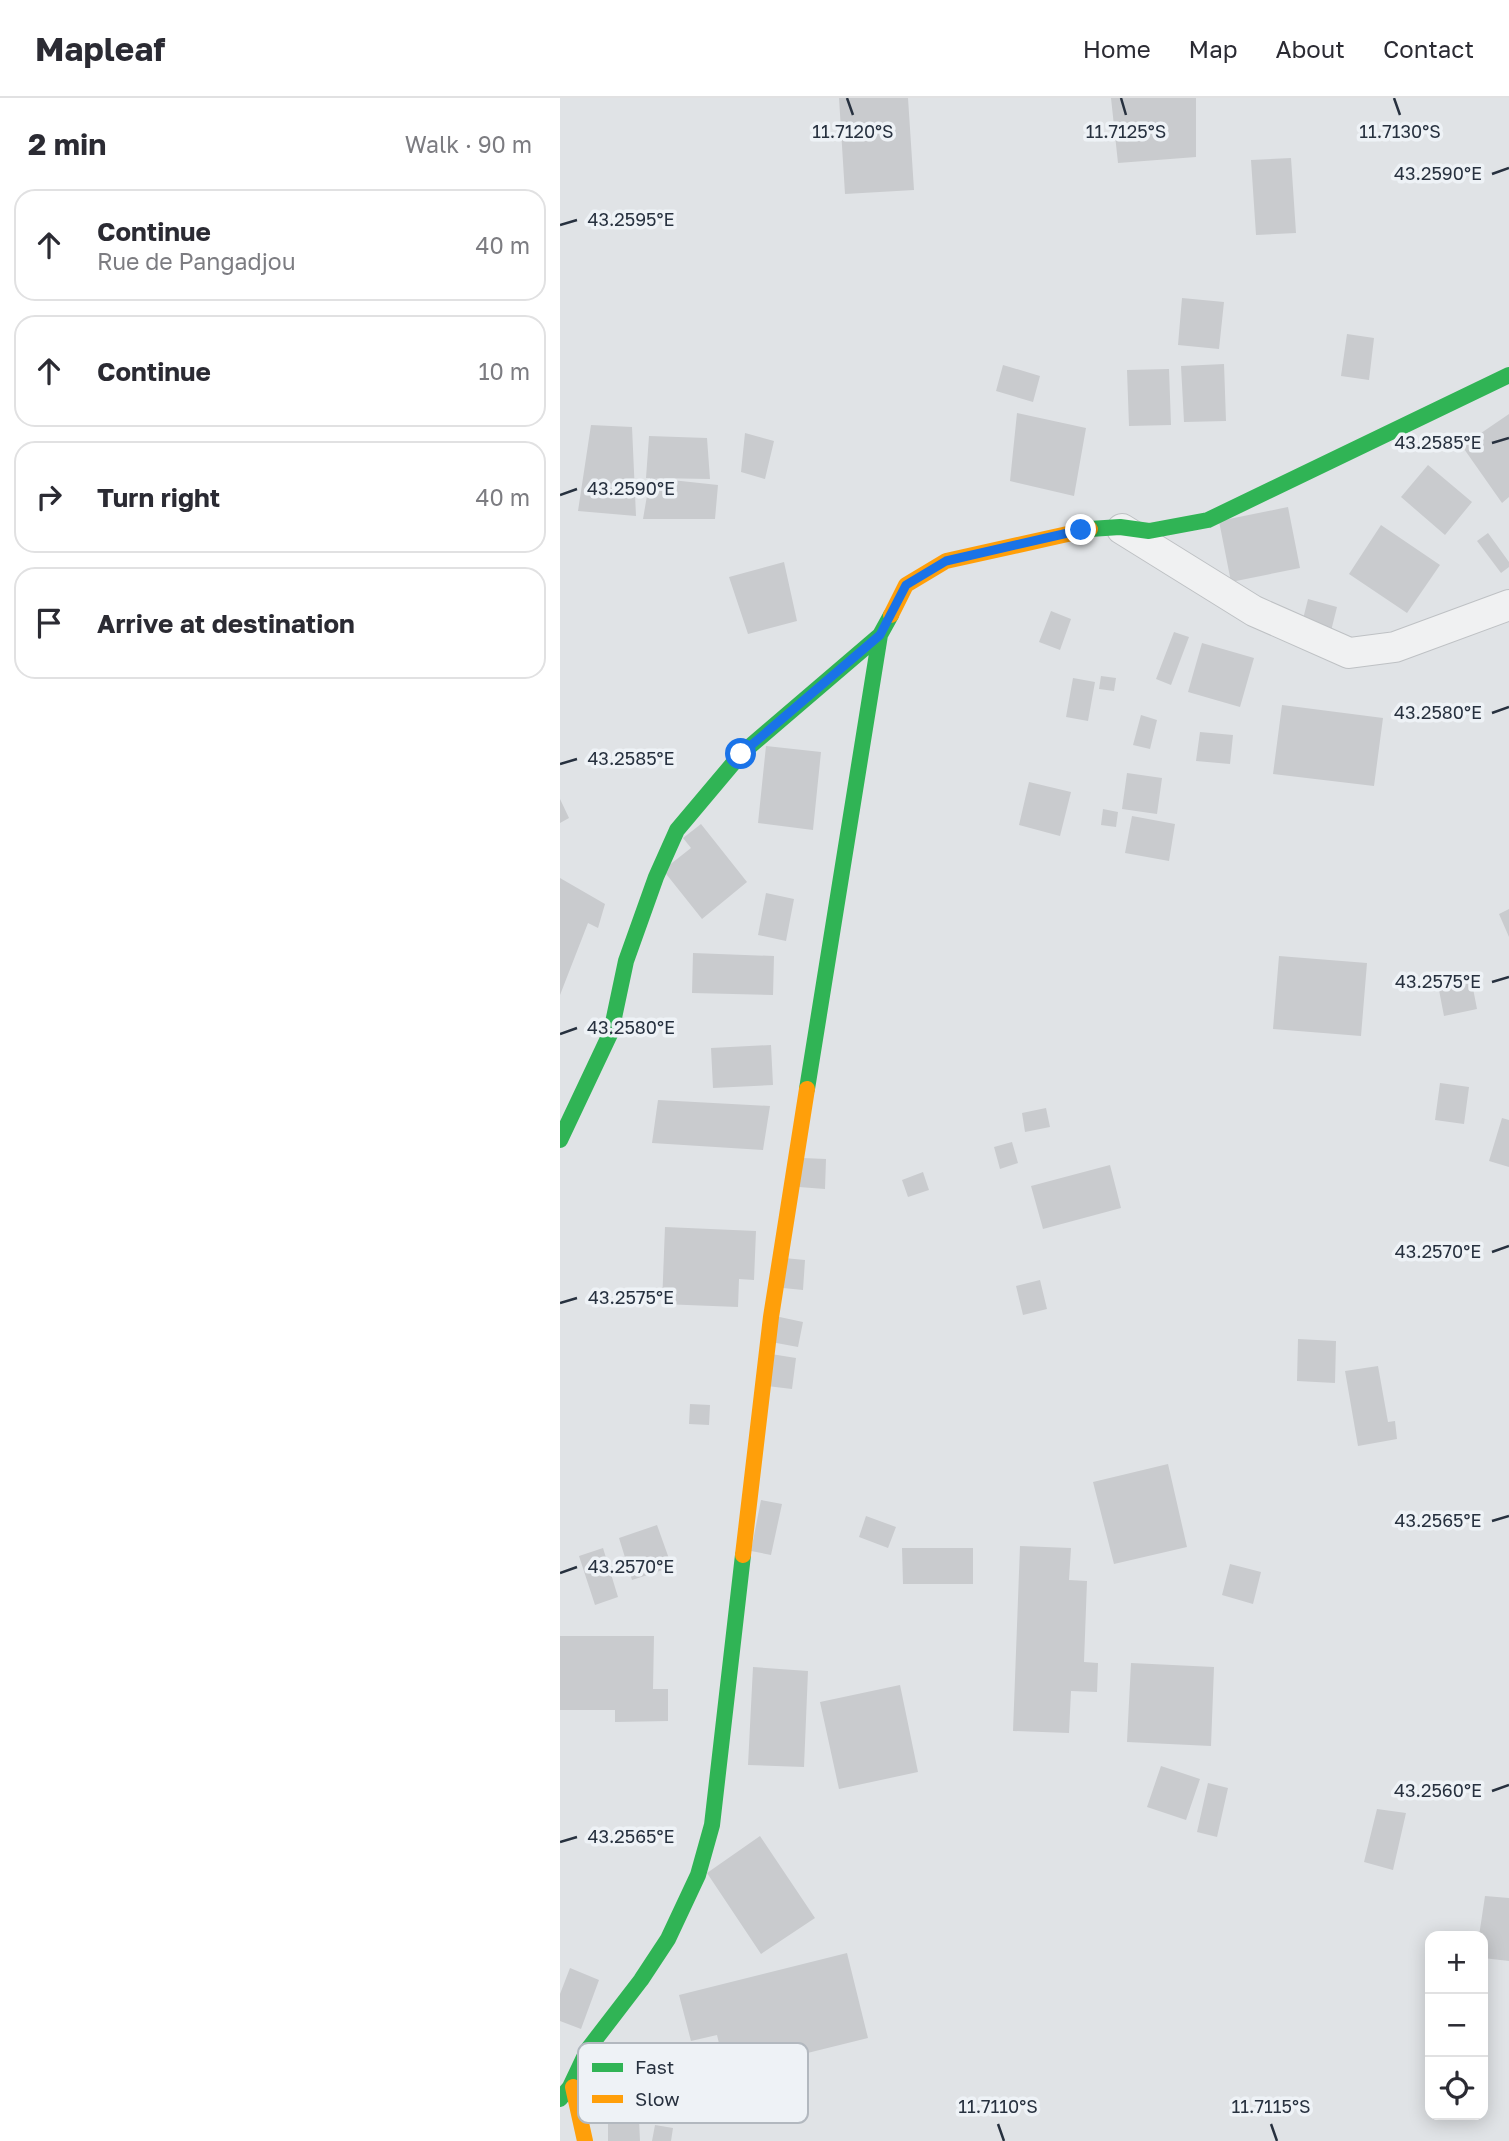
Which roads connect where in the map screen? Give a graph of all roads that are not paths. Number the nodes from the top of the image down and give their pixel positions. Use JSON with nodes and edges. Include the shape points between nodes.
{"nodes":[{"id":1,"x":1509,"y":375,"type":"edge"},
{"id":2,"x":1120,"y":527,"type":"junction"},
{"id":3,"x":1509,"y":605,"type":"edge"},
{"id":4,"x":880,"y":635,"type":"junction"},
{"id":5,"x":560,"y":1140,"type":"edge"},
{"id":6,"x":592,"y":2043,"type":"edge"},
{"id":7,"x":578,"y":2074,"type":"edge"},
{"id":8,"x":573,"y":2087,"type":"junction"},
{"id":9,"x":560,"y":2099,"type":"edge"},
{"id":10,"x":578,"y":2110,"type":"edge"},
{"id":11,"x":581,"y":2123,"type":"edge"},
{"id":12,"x":585,"y":2141,"type":"edge"}],
"edges":[{"from":1,"to":2,"type":"street","via":[[1208,520],[1149,531]]},
{"from":2,"to":3,"type":"street","via":[[1254,611],[1349,653],[1395,647]]},
{"from":2,"to":4,"type":"street","via":[[1081,530],[946,561],[906,585]]},
{"from":4,"to":5,"type":"street","via":[[741,754],[677,830],[626,961],[611,1032]]},
{"from":4,"to":6,"type":"street","via":[[771,1317],[712,1825],[686,1910],[658,1958]]},
{"from":7,"to":8,"type":"street"},
{"from":8,"to":9,"type":"street"},
{"from":8,"to":10,"type":"street"},
{"from":11,"to":12,"type":"street"}]}
